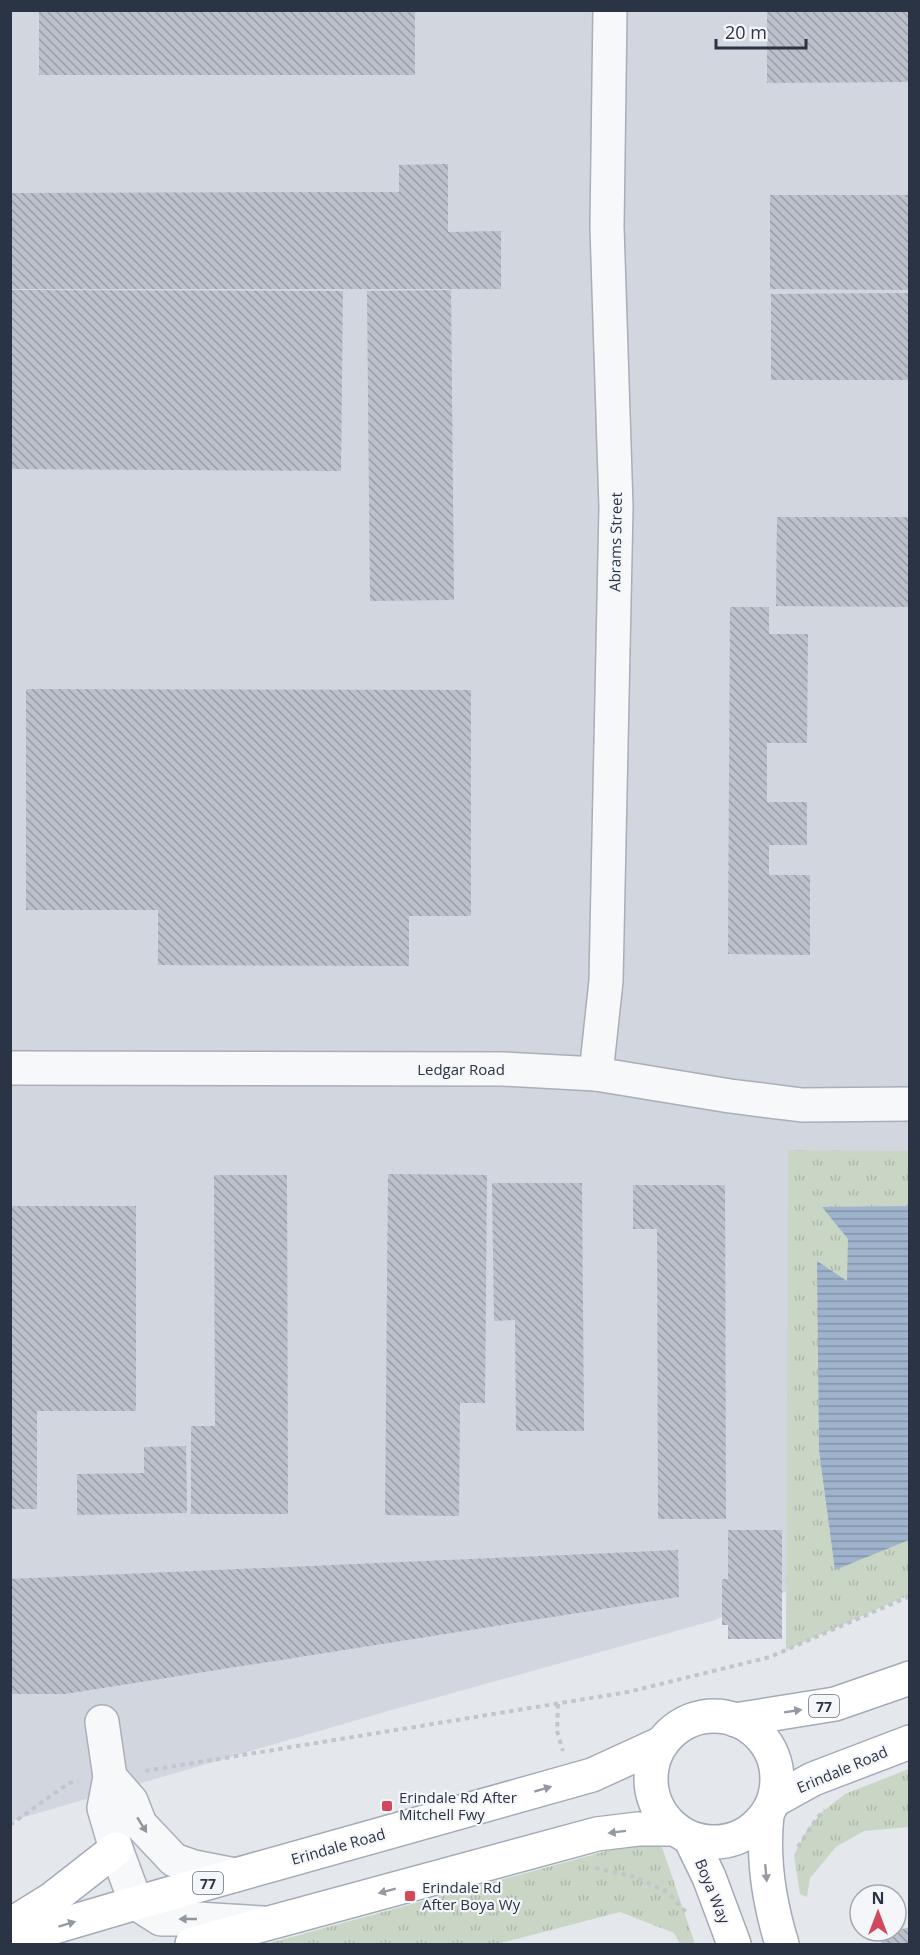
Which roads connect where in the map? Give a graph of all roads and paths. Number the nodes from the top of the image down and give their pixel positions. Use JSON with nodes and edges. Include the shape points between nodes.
{"nodes":[{"id":1,"x":610,"y":10,"type":"edge"},
{"id":2,"x":10,"y":1068,"type":"edge"},
{"id":3,"x":596,"y":1074,"type":"junction"},
{"id":4,"x":909,"y":1104,"type":"edge"},
{"id":5,"x":909,"y":1596,"type":"edge"},
{"id":6,"x":909,"y":1678,"type":"edge"},
{"id":7,"x":735,"y":1720,"type":"junction"},
{"id":8,"x":102,"y":1722,"type":"dead end"},
{"id":9,"x":909,"y":1742,"type":"edge"},
{"id":10,"x":662,"y":1743,"type":"junction"},
{"id":11,"x":110,"y":1777,"type":"junction"},
{"id":12,"x":771,"y":1807,"type":"junction"},
{"id":13,"x":10,"y":1824,"type":"edge"},
{"id":14,"x":683,"y":1834,"type":"junction"},
{"id":15,"x":116,"y":1849,"type":"junction"},
{"id":16,"x":235,"y":1875,"type":"junction"},
{"id":17,"x":136,"y":1903,"type":"junction"},
{"id":18,"x":268,"y":1924,"type":"junction"},
{"id":19,"x":10,"y":1925,"type":"edge"},
{"id":20,"x":10,"y":1940,"type":"edge"},
{"id":21,"x":192,"y":1944,"type":"edge"},
{"id":22,"x":734,"y":1944,"type":"edge"},
{"id":23,"x":782,"y":1944,"type":"edge"}],
"edges":[{"from":1,"to":3,"type":"street","name":"Abrams Street","via":[[607,227],[616,519],[606,981]]},
{"from":2,"to":3,"type":"street","name":"Ledgar Road","via":[[502,1069]]},
{"from":3,"to":4,"type":"street","name":"Ledgar Road","via":[[802,1105]]},
{"from":5,"to":11,"type":"path","via":[[770,1657],[628,1692]]},
{"from":7,"to":6,"type":"main road","name":"Erindale Road","number":"77","one_way":true,"via":[[835,1704]]},
{"from":7,"to":10,"type":"main road","name":"Erindale Road","number":"77","via":[[719,1716],[687,1722]]},
{"from":7,"to":12,"type":"main road","name":"Erindale Road","number":"77","via":[[750,1727],[771,1751],[778,1783]]},
{"from":8,"to":11,"type":"street"},
{"from":9,"to":12,"type":"main road","name":"Erindale Road","via":[[813,1779]]},
{"from":10,"to":14,"type":"main road","name":"Erindale Road","number":"77","via":[[651,1773],[651,1789],[660,1811]]},
{"from":16,"to":10,"type":"main road","name":"Erindale Road","number":"77","one_way":true,"via":[[592,1775]]},
{"from":11,"to":13,"type":"path","via":[[69,1783]]},
{"from":11,"to":15,"type":"street","via":[[104,1808]]},
{"from":11,"to":16,"type":"street","one_way":true,"via":[[131,1801],[140,1824],[174,1860]]},
{"from":12,"to":14,"type":"main road","name":"Erindale Road","via":[[756,1828],[741,1837],[716,1842]]},
{"from":12,"to":23,"type":"main road","one_way":true,"via":[[764,1844],[766,1881]]},
{"from":14,"to":18,"type":"main road","name":"Erindale Road","one_way":true,"via":[[638,1829],[597,1834]]},
{"from":14,"to":22,"type":"main road","name":"Boya Way","via":[[709,1877]]},
{"from":15,"to":17,"type":"street"},
{"from":15,"to":19,"type":"main road","via":[[52,1899]]},
{"from":16,"to":17,"type":"main road","name":"Erindale Road","number":"77"},
{"from":18,"to":17,"type":"street","one_way":true,"via":[[161,1919]]},
{"from":20,"to":17,"type":"main road","name":"Erindale Road","number":"77","one_way":true},
{"from":18,"to":21,"type":"main road","name":"Erindale Road"}]}
